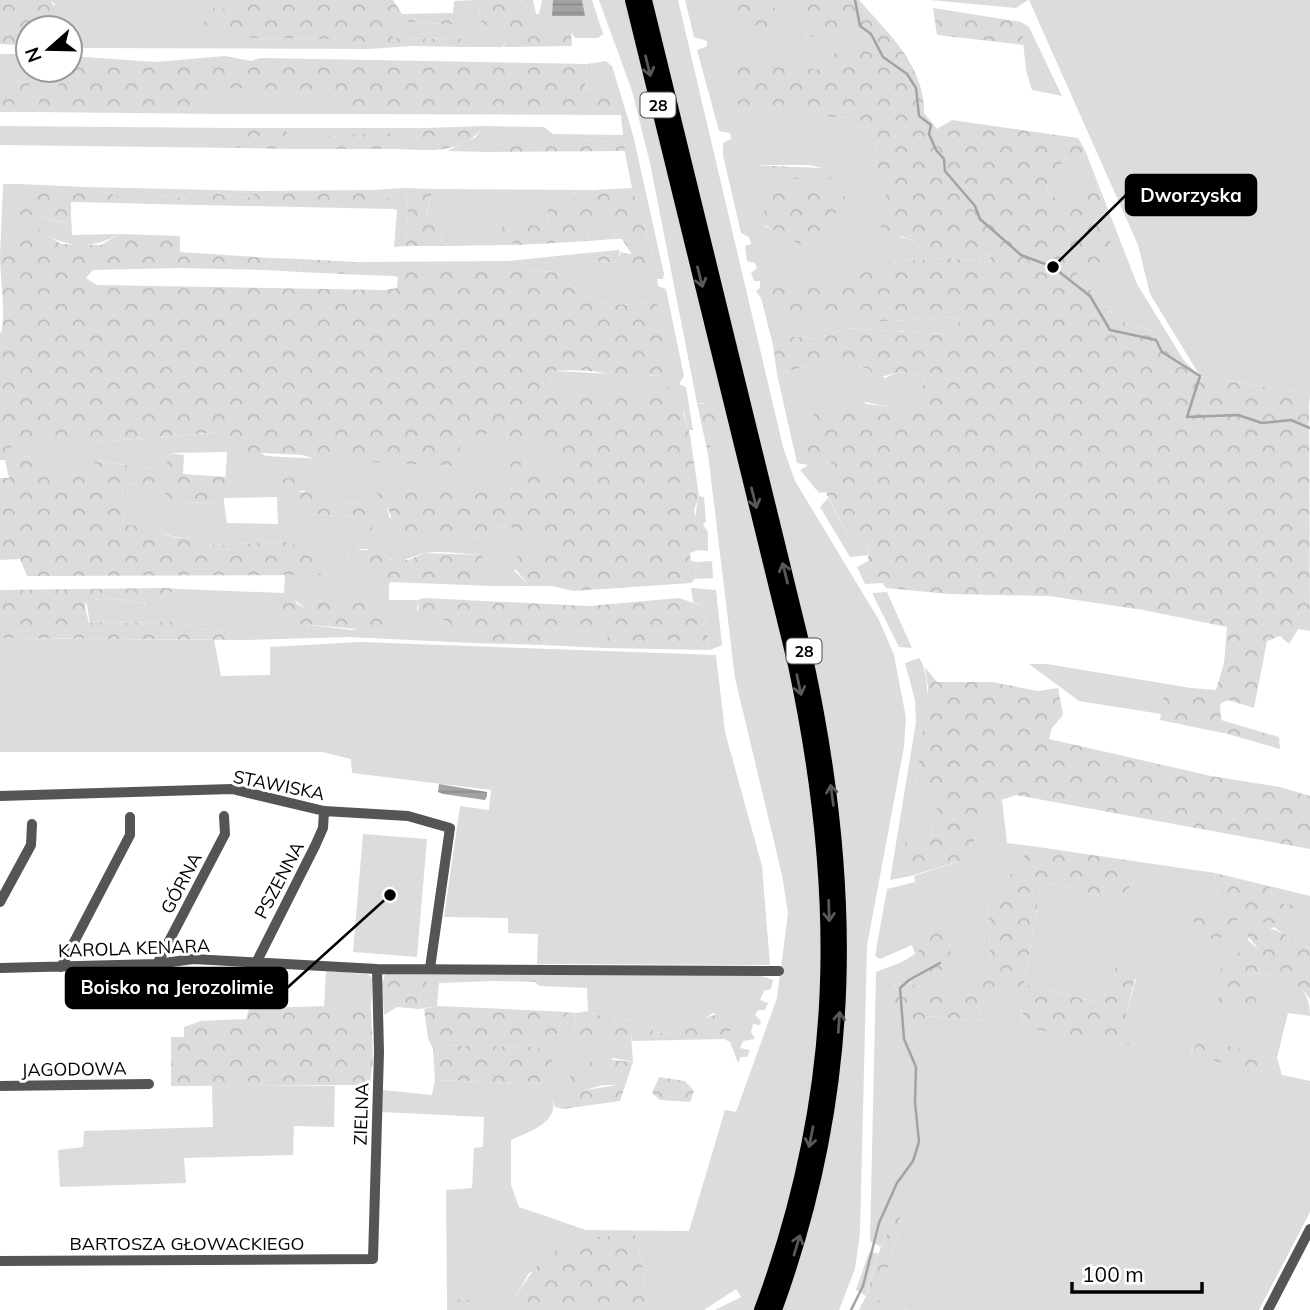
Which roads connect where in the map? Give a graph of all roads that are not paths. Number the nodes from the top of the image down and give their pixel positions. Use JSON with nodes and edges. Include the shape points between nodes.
{"nodes":[{"id":1,"x":632,"y":0,"type":"edge"},
{"id":2,"x":645,"y":0,"type":"edge"},
{"id":3,"x":0,"y":796,"type":"edge"},
{"id":4,"x":324,"y":811,"type":"junction"},
{"id":5,"x":224,"y":816,"type":"dead end"},
{"id":6,"x":130,"y":817,"type":"dead end"},
{"id":7,"x":32,"y":824,"type":"dead end"},
{"id":8,"x":0,"y":902,"type":"edge"},
{"id":9,"x":256,"y":963,"type":"junction"},
{"id":10,"x":157,"y":964,"type":"junction"},
{"id":11,"x":61,"y":967,"type":"junction"},
{"id":12,"x":0,"y":968,"type":"edge"},
{"id":13,"x":430,"y":968,"type":"junction"},
{"id":14,"x":377,"y":969,"type":"junction"},
{"id":15,"x":779,"y":971,"type":"dead end"},
{"id":16,"x":149,"y":1084,"type":"dead end"},
{"id":17,"x":0,"y":1086,"type":"edge"},
{"id":18,"x":1310,"y":1229,"type":"edge"},
{"id":19,"x":373,"y":1259,"type":"joint"},
{"id":20,"x":0,"y":1261,"type":"edge"},
{"id":21,"x":761,"y":1310,"type":"edge"},
{"id":22,"x":775,"y":1310,"type":"edge"},
{"id":23,"x":1268,"y":1310,"type":"edge"}],
"edges":[{"from":1,"to":21,"type":"main road","number":"28","one_way":true,"via":[[795,665],[824,837],[829,945],[821,1071],[797,1198]]},
{"from":22,"to":2,"type":"main road","number":"28","one_way":true,"via":[[808,1204],[831,1094],[842,966],[837,836],[806,658]]},
{"from":3,"to":4,"type":"street","name":"STAWISKA","via":[[232,789]]},
{"from":4,"to":9,"type":"street","name":"PSZENNA","via":[[315,846]]},
{"from":4,"to":13,"type":"street","name":"STAWISKA","via":[[408,816],[450,828]]},
{"from":5,"to":10,"type":"street","name":"GÓRNA","via":[[225,834]]},
{"from":6,"to":11,"type":"street","via":[[130,835]]},
{"from":7,"to":8,"type":"street","via":[[31,845]]},
{"from":9,"to":10,"type":"street","name":"KAROLA KENARA","via":[[193,959]]},
{"from":9,"to":14,"type":"street","name":"KAROLA KENARA"},
{"from":10,"to":11,"type":"street","name":"KAROLA KENARA"},
{"from":11,"to":12,"type":"street","name":"KAROLA KENARA"},
{"from":13,"to":14,"type":"street","name":"KAROLA KENARA"},
{"from":13,"to":15,"type":"street","name":"KAROLA KENARA"},
{"from":14,"to":19,"type":"street","name":"ZIELNA"},
{"from":16,"to":17,"type":"street","name":"JAGODOWA"},
{"from":18,"to":23,"type":"street"},
{"from":19,"to":20,"type":"street","name":"BARTOSZA GŁOWACKIEGO"}]}
